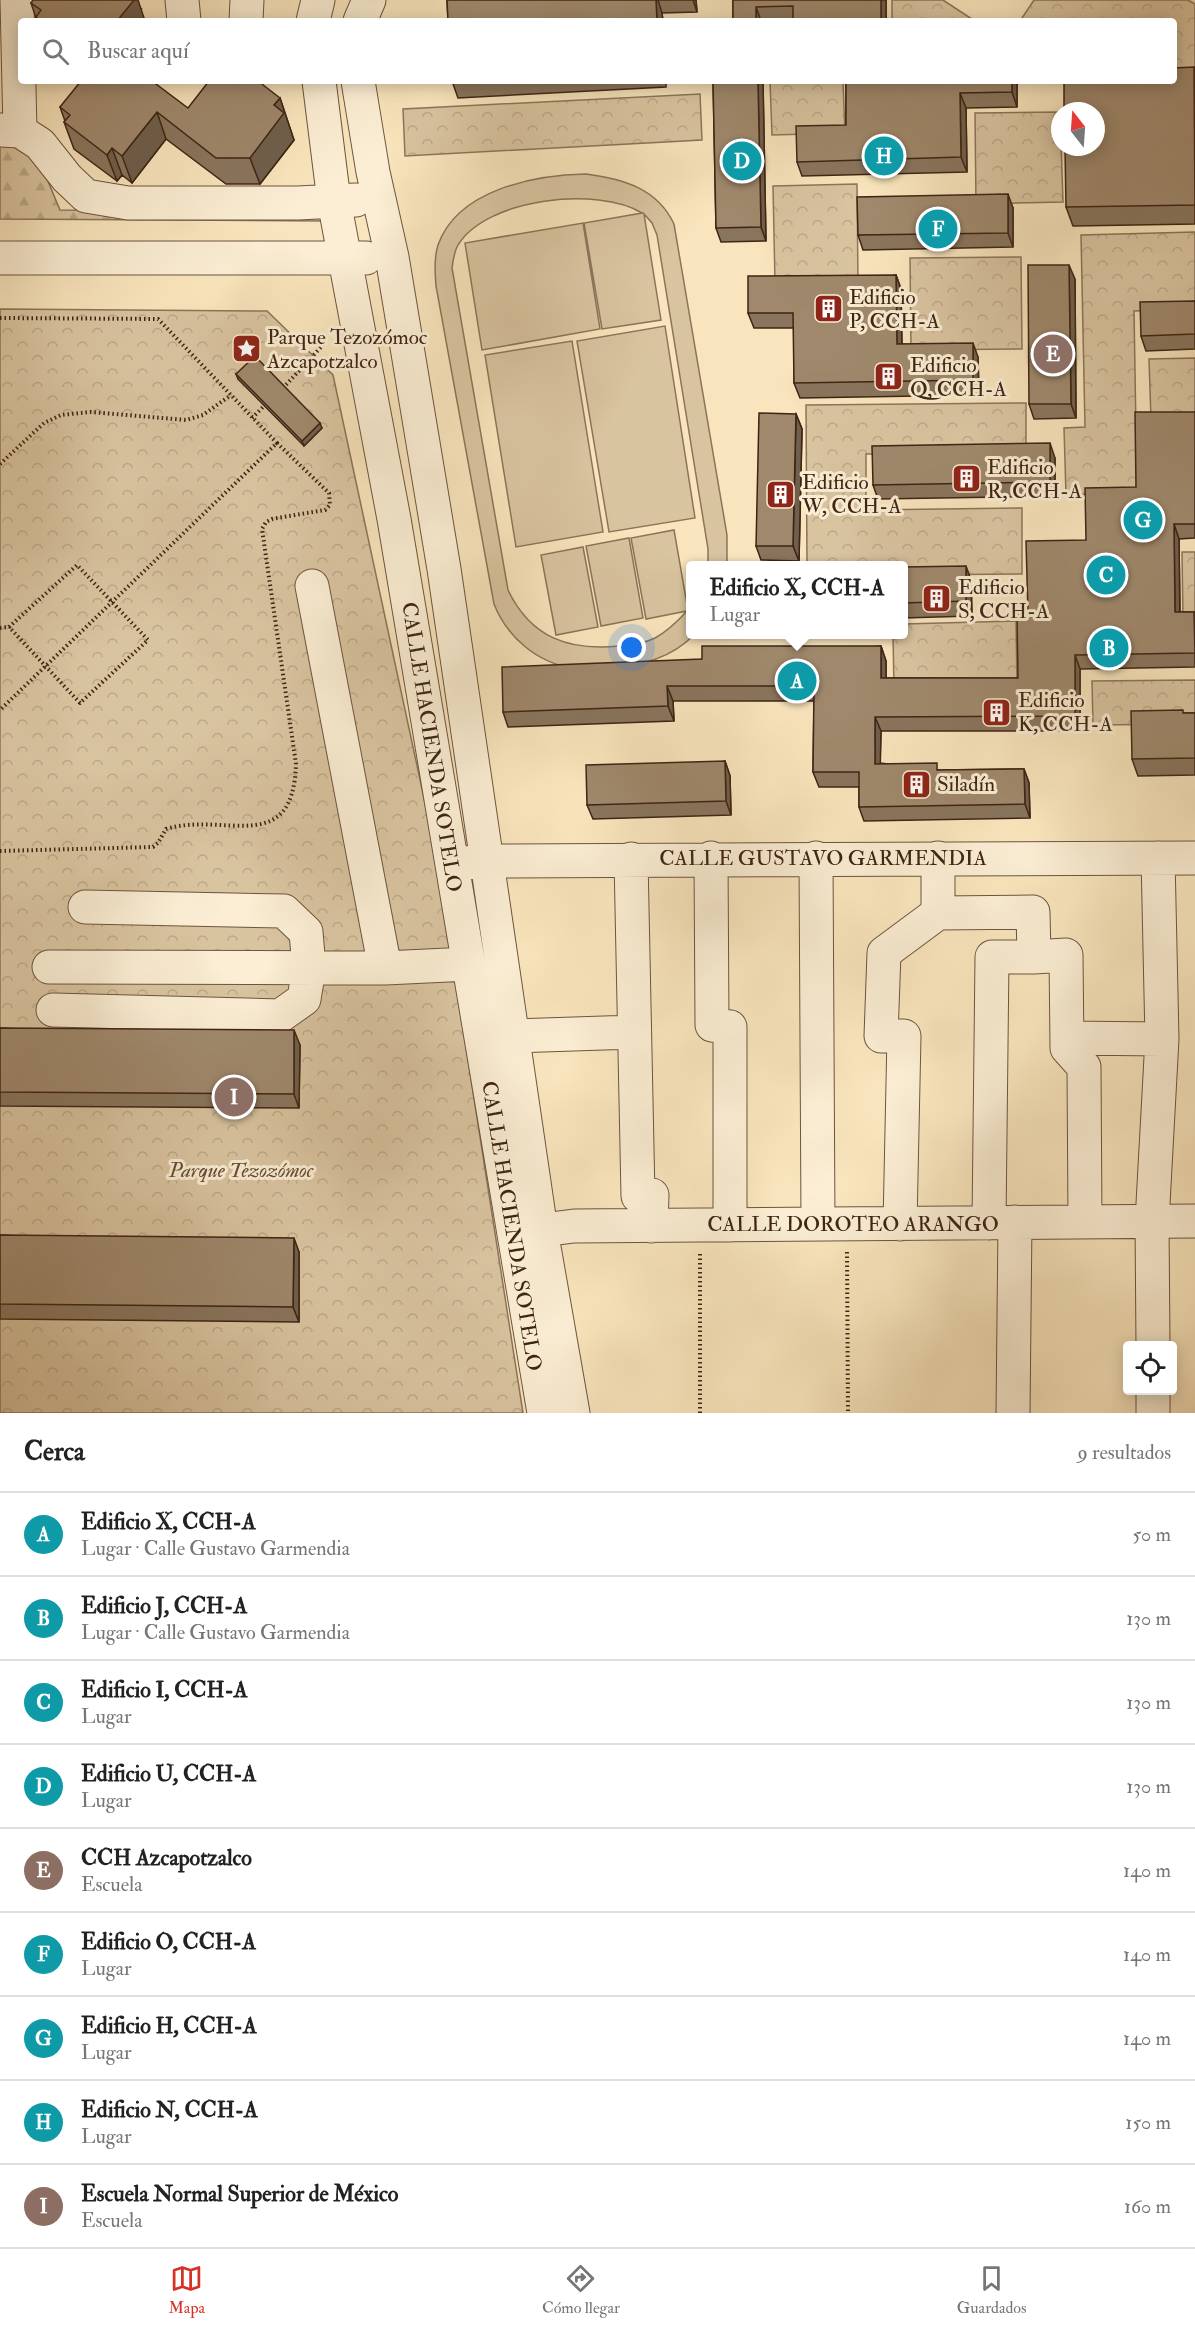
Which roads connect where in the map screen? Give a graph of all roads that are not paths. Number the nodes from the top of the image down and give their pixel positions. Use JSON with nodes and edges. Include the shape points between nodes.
{"nodes":[{"id":1,"x":17,"y":0,"type":"edge"},
{"id":2,"x":182,"y":0,"type":"edge"},
{"id":3,"x":247,"y":0,"type":"edge"},
{"id":4,"x":318,"y":0,"type":"edge"},
{"id":5,"x":369,"y":0,"type":"edge"},
{"id":6,"x":184,"y":18,"type":"edge"},
{"id":7,"x":246,"y":18,"type":"edge"},
{"id":8,"x":314,"y":18,"type":"edge"},
{"id":9,"x":361,"y":18,"type":"edge"},
{"id":10,"x":319,"y":84,"type":"edge"},
{"id":11,"x":359,"y":84,"type":"edge"},
{"id":12,"x":10,"y":130,"type":"edge"},
{"id":13,"x":379,"y":198,"type":"junction"},
{"id":14,"x":334,"y":201,"type":"junction"},
{"id":15,"x":392,"y":257,"type":"junction"},
{"id":16,"x":0,"y":258,"type":"edge"},
{"id":17,"x":345,"y":259,"type":"junction"},
{"id":18,"x":312,"y":586,"type":"dead end"},
{"id":19,"x":711,"y":858,"type":"junction"},
{"id":20,"x":816,"y":858,"type":"junction"},
{"id":21,"x":938,"y":858,"type":"junction"},
{"id":22,"x":1158,"y":858,"type":"junction"},
{"id":23,"x":1195,"y":858,"type":"edge"},
{"id":24,"x":631,"y":859,"type":"junction"},
{"id":25,"x":486,"y":861,"type":"junction"},
{"id":26,"x":451,"y":864,"type":"junction"},
{"id":27,"x":85,"y":907,"type":"dead end"},
{"id":28,"x":938,"y":913,"type":"junction"},
{"id":29,"x":1034,"y":957,"type":"junction"},
{"id":30,"x":469,"y":964,"type":"junction"},
{"id":31,"x":49,"y":967,"type":"dead end"},
{"id":32,"x":309,"y":968,"type":"junction"},
{"id":33,"x":385,"y":968,"type":"junction"},
{"id":34,"x":53,"y":1010,"type":"dead end"},
{"id":35,"x":634,"y":1032,"type":"junction"},
{"id":36,"x":513,"y":1036,"type":"junction"},
{"id":37,"x":1067,"y":1038,"type":"junction"},
{"id":38,"x":1162,"y":1039,"type":"junction"},
{"id":39,"x":1195,"y":1221,"type":"edge"},
{"id":40,"x":1085,"y":1222,"type":"junction"},
{"id":41,"x":1152,"y":1222,"type":"junction"},
{"id":42,"x":1002,"y":1223,"type":"junction"},
{"id":43,"x":833,"y":1224,"type":"junction"},
{"id":44,"x":900,"y":1224,"type":"junction"},
{"id":45,"x":715,"y":1225,"type":"junction"},
{"id":46,"x":651,"y":1226,"type":"junction"},
{"id":47,"x":527,"y":1232,"type":"junction"},
{"id":48,"x":1153,"y":1341,"type":"edge"},
{"id":49,"x":1153,"y":1395,"type":"edge"},
{"id":50,"x":544,"y":1413,"type":"edge"},
{"id":51,"x":573,"y":1413,"type":"edge"},
{"id":52,"x":1013,"y":1413,"type":"edge"},
{"id":53,"x":1153,"y":1413,"type":"edge"}],
"edges":[{"from":1,"to":12,"type":"street"},
{"from":2,"to":6,"type":"street"},
{"from":3,"to":7,"type":"street"},
{"from":4,"to":8,"type":"street"},
{"from":5,"to":9,"type":"street"},
{"from":10,"to":14,"type":"street","name":"CALLE HACIENDA SOTELO"},
{"from":11,"to":13,"type":"street","name":"CALLE HACIENDA SOTELO"},
{"from":12,"to":14,"type":"street","via":[[40,144],[86,196],[128,203]]},
{"from":13,"to":14,"type":"street"},
{"from":13,"to":15,"type":"street","name":"CALLE HACIENDA SOTELO"},
{"from":14,"to":17,"type":"street","name":"CALLE HACIENDA SOTELO"},
{"from":15,"to":17,"type":"street"},
{"from":15,"to":25,"type":"street","name":"CALLE HACIENDA SOTELO","via":[[444,569]]},
{"from":16,"to":17,"type":"street"},
{"from":17,"to":26,"type":"street","name":"CALLE HACIENDA SOTELO","via":[[394,519]]},
{"from":18,"to":33,"type":"street"},
{"from":19,"to":20,"type":"street","name":"CALLE GUSTAVO GARMENDIA"},
{"from":19,"to":24,"type":"street","name":"CALLE GUSTAVO GARMENDIA"},
{"from":19,"to":45,"type":"street","via":[[712,1025],[730,1027]]},
{"from":20,"to":21,"type":"street","name":"CALLE GUSTAVO GARMENDIA"},
{"from":20,"to":43,"type":"street"},
{"from":21,"to":22,"type":"street","name":"CALLE GUSTAVO GARMENDIA"},
{"from":21,"to":28,"type":"street"},
{"from":22,"to":23,"type":"street","name":"CALLE GUSTAVO GARMENDIA"},
{"from":22,"to":38,"type":"street"},
{"from":24,"to":25,"type":"street","name":"CALLE GUSTAVO GARMENDIA"},
{"from":24,"to":35,"type":"street"},
{"from":25,"to":26,"type":"street","name":"CALLE GUSTAVO GARMENDIA"},
{"from":25,"to":36,"type":"street","name":"CALLE HACIENDA SOTELO"},
{"from":26,"to":30,"type":"street","name":"CALLE HACIENDA SOTELO"},
{"from":27,"to":32,"type":"street","via":[[284,911],[306,932]]},
{"from":28,"to":29,"type":"street","via":[[1033,912]]},
{"from":28,"to":44,"type":"street","via":[[884,953],[881,1036],[904,1036]]},
{"from":29,"to":37,"type":"street","via":[[1066,955]]},
{"from":29,"to":42,"type":"street","via":[[993,957]]},
{"from":30,"to":33,"type":"street"},
{"from":30,"to":47,"type":"street","name":"CALLE HACIENDA SOTELO"},
{"from":31,"to":32,"type":"street"},
{"from":32,"to":33,"type":"street"},
{"from":32,"to":34,"type":"street","via":[[304,999],[280,1016]]},
{"from":35,"to":36,"type":"street"},
{"from":35,"to":46,"type":"street","via":[[638,1196],[652,1196]]},
{"from":36,"to":47,"type":"street","name":"CALLE HACIENDA SOTELO"},
{"from":37,"to":38,"type":"street"},
{"from":37,"to":40,"type":"street","via":[[1067,1048],[1084,1066]]},
{"from":38,"to":41,"type":"street"},
{"from":39,"to":41,"type":"street","name":"CALLE DOROTEO ARANGO"},
{"from":40,"to":41,"type":"street","name":"CALLE DOROTEO ARANGO"},
{"from":40,"to":42,"type":"street","name":"CALLE DOROTEO ARANGO"},
{"from":41,"to":48,"type":"street"},
{"from":42,"to":44,"type":"street","name":"CALLE DOROTEO ARANGO"},
{"from":42,"to":52,"type":"street"},
{"from":43,"to":44,"type":"street","name":"CALLE DOROTEO ARANGO"},
{"from":43,"to":45,"type":"street","name":"CALLE DOROTEO ARANGO"},
{"from":45,"to":46,"type":"street","name":"CALLE DOROTEO ARANGO"},
{"from":46,"to":47,"type":"street","name":"CALLE DOROTEO ARANGO","via":[[573,1226]]},
{"from":47,"to":50,"type":"street","name":"CALLE HACIENDA SOTELO"},
{"from":47,"to":51,"type":"street","name":"CALLE HACIENDA SOTELO"},
{"from":49,"to":53,"type":"street"}]}
